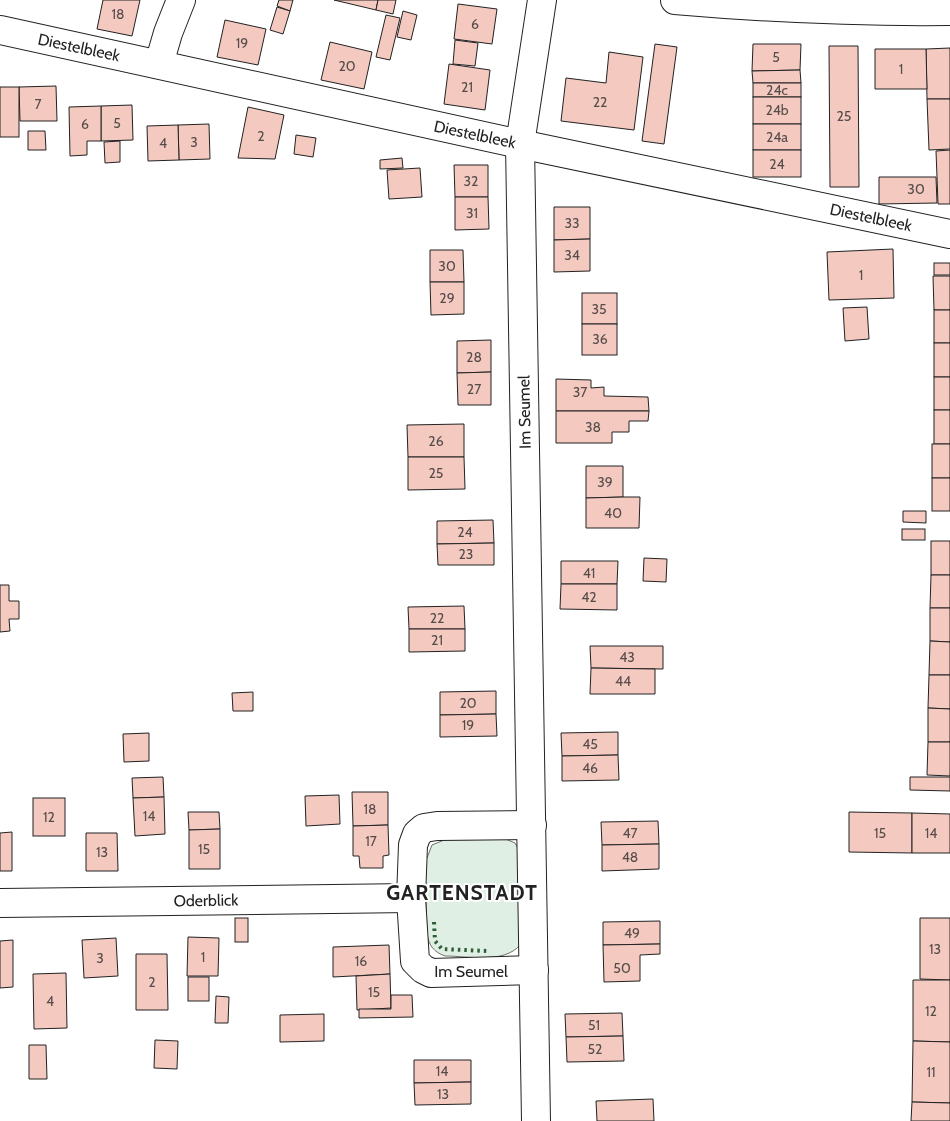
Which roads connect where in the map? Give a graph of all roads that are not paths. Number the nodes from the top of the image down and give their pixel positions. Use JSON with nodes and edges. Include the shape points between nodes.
{"nodes":[{"id":1,"x":181,"y":0,"type":"edge"},
{"id":2,"x":542,"y":0,"type":"edge"},
{"id":3,"x":675,"y":0,"type":"edge"},
{"id":4,"x":950,"y":11,"type":"edge"},
{"id":5,"x":0,"y":30,"type":"edge"},
{"id":6,"x":160,"y":64,"type":"junction"},
{"id":7,"x":520,"y":144,"type":"junction"},
{"id":8,"x":950,"y":234,"type":"edge"},
{"id":9,"x":532,"y":825,"type":"junction"},
{"id":10,"x":411,"y":898,"type":"junction"},
{"id":11,"x":0,"y":903,"type":"edge"},
{"id":12,"x":534,"y":970,"type":"junction"},
{"id":13,"x":536,"y":1121,"type":"edge"}],
"edges":[{"from":1,"to":6,"type":"street"},
{"from":2,"to":7,"type":"street","name":"Im Seumel"},
{"from":3,"to":4,"type":"street","via":[[807,9]]},
{"from":5,"to":6,"type":"street","name":"Diestelbleek"},
{"from":6,"to":7,"type":"street","name":"Diestelbleek"},
{"from":7,"to":8,"type":"street","name":"Diestelbleek"},
{"from":7,"to":9,"type":"street","name":"Im Seumel"},
{"from":9,"to":10,"type":"street","name":"Im Seumel","via":[[424,828],[417,834],[414,845]]},
{"from":9,"to":12,"type":"street","name":"Im Seumel"},
{"from":10,"to":11,"type":"street","name":"Oderblick"},
{"from":10,"to":12,"type":"street","name":"Im Seumel","via":[[415,961],[423,969],[431,973]]},
{"from":12,"to":13,"type":"street","name":"Im Seumel"}]}
